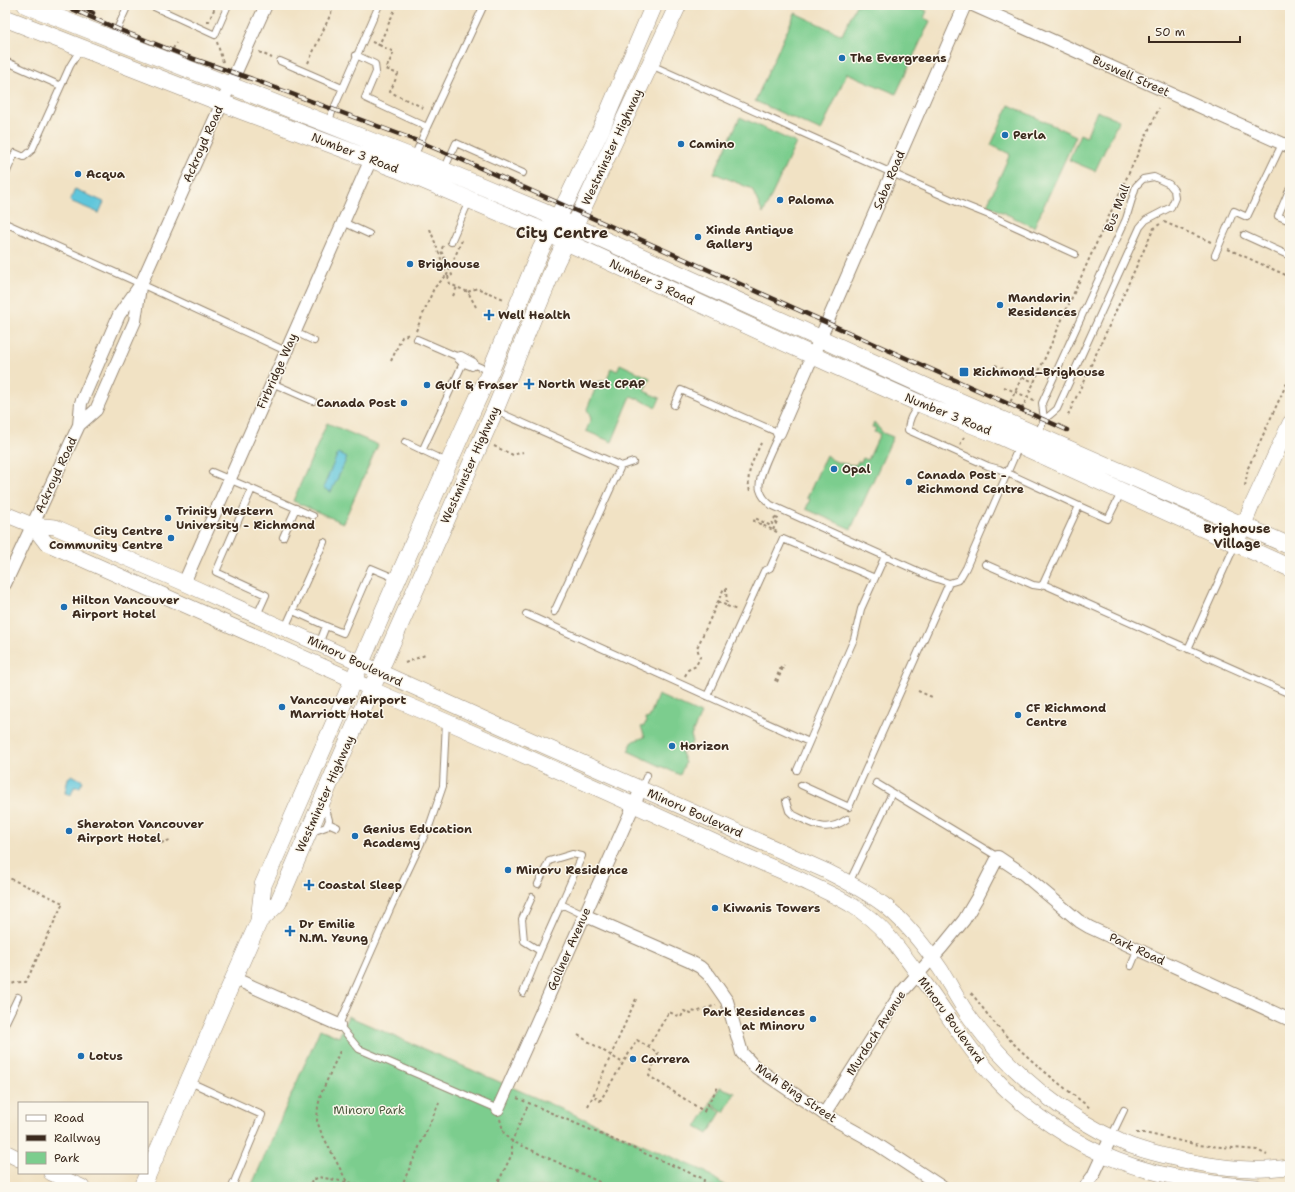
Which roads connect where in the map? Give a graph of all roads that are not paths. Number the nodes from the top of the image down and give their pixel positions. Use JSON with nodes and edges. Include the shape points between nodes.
{"nodes":[{"id":1,"x":26,"y":5,"type":"edge"},
{"id":2,"x":128,"y":5,"type":"edge"},
{"id":3,"x":150,"y":5,"type":"edge"},
{"id":4,"x":228,"y":5,"type":"edge"},
{"id":5,"x":266,"y":5,"type":"edge"},
{"id":6,"x":379,"y":5,"type":"edge"},
{"id":7,"x":484,"y":5,"type":"edge"},
{"id":8,"x":654,"y":5,"type":"edge"},
{"id":9,"x":678,"y":5,"type":"edge"},
{"id":10,"x":965,"y":5,"type":"edge"},
{"id":11,"x":973,"y":5,"type":"edge"},
{"id":12,"x":5,"y":18,"type":"edge"},
{"id":13,"x":113,"y":40,"type":"junction"},
{"id":14,"x":81,"y":48,"type":"junction"},
{"id":15,"x":356,"y":55,"type":"junction"},
{"id":16,"x":5,"y":61,"type":"edge"},
{"id":17,"x":280,"y":61,"type":"dead end"},
{"id":18,"x":651,"y":64,"type":"junction"},
{"id":19,"x":230,"y":85,"type":"junction"},
{"id":20,"x":61,"y":86,"type":"junction"},
{"id":21,"x":342,"y":88,"type":"junction"},
{"id":22,"x":222,"y":103,"type":"junction"},
{"id":23,"x":327,"y":123,"type":"junction"},
{"id":24,"x":427,"y":127,"type":"junction"},
{"id":25,"x":1286,"y":146,"type":"edge"},
{"id":26,"x":414,"y":158,"type":"junction"},
{"id":27,"x":371,"y":159,"type":"junction"},
{"id":28,"x":444,"y":170,"type":"junction"},
{"id":29,"x":524,"y":173,"type":"dead end"},
{"id":30,"x":892,"y":173,"type":"junction"},
{"id":31,"x":5,"y":176,"type":"edge"},
{"id":32,"x":1290,"y":188,"type":"edge"},
{"id":33,"x":470,"y":200,"type":"junction"},
{"id":34,"x":556,"y":218,"type":"junction"},
{"id":35,"x":1290,"y":221,"type":"edge"},
{"id":36,"x":343,"y":222,"type":"junction"},
{"id":37,"x":5,"y":224,"type":"edge"},
{"id":38,"x":574,"y":226,"type":"junction"},
{"id":39,"x":369,"y":234,"type":"dead end"},
{"id":40,"x":548,"y":234,"type":"junction"},
{"id":41,"x":1244,"y":235,"type":"dead end"},
{"id":42,"x":450,"y":242,"type":"dead end"},
{"id":43,"x":565,"y":242,"type":"junction"},
{"id":44,"x":1075,"y":254,"type":"dead end"},
{"id":45,"x":1215,"y":255,"type":"dead end"},
{"id":46,"x":1290,"y":256,"type":"edge"},
{"id":47,"x":141,"y":284,"type":"junction"},
{"id":48,"x":294,"y":332,"type":"junction"},
{"id":49,"x":821,"y":338,"type":"junction"},
{"id":50,"x":418,"y":339,"type":"dead end"},
{"id":51,"x":314,"y":340,"type":"dead end"},
{"id":52,"x":286,"y":351,"type":"junction"},
{"id":53,"x":456,"y":356,"type":"junction"},
{"id":54,"x":813,"y":356,"type":"junction"},
{"id":55,"x":462,"y":363,"type":"junction"},
{"id":56,"x":483,"y":368,"type":"junction"},
{"id":57,"x":272,"y":383,"type":"junction"},
{"id":58,"x":313,"y":401,"type":"dead end"},
{"id":59,"x":921,"y":404,"type":"junction"},
{"id":60,"x":674,"y":405,"type":"dead end"},
{"id":61,"x":495,"y":410,"type":"junction"},
{"id":62,"x":1290,"y":424,"type":"edge"},
{"id":63,"x":79,"y":425,"type":"junction"},
{"id":64,"x":779,"y":433,"type":"junction"},
{"id":65,"x":1033,"y":439,"type":"junction"},
{"id":66,"x":405,"y":442,"type":"dead end"},
{"id":67,"x":422,"y":451,"type":"junction"},
{"id":68,"x":633,"y":462,"type":"dead end"},
{"id":69,"x":449,"y":463,"type":"junction"},
{"id":70,"x":621,"y":466,"type":"junction"},
{"id":71,"x":212,"y":472,"type":"dead end"},
{"id":72,"x":1008,"y":472,"type":"junction"},
{"id":73,"x":229,"y":479,"type":"junction"},
{"id":74,"x":252,"y":489,"type":"junction"},
{"id":75,"x":1121,"y":491,"type":"junction"},
{"id":76,"x":1079,"y":506,"type":"junction"},
{"id":77,"x":296,"y":508,"type":"junction"},
{"id":78,"x":5,"y":514,"type":"edge"},
{"id":79,"x":313,"y":516,"type":"dead end"},
{"id":80,"x":32,"y":525,"type":"junction"},
{"id":81,"x":1244,"y":525,"type":"junction"},
{"id":82,"x":283,"y":537,"type":"dead end"},
{"id":83,"x":324,"y":542,"type":"dead end"},
{"id":84,"x":1236,"y":544,"type":"junction"},
{"id":85,"x":1290,"y":546,"type":"edge"},
{"id":86,"x":885,"y":556,"type":"junction"},
{"id":87,"x":985,"y":564,"type":"dead end"},
{"id":88,"x":1290,"y":568,"type":"edge"},
{"id":89,"x":875,"y":578,"type":"junction"},
{"id":90,"x":398,"y":580,"type":"junction"},
{"id":91,"x":184,"y":583,"type":"junction"},
{"id":92,"x":949,"y":583,"type":"junction"},
{"id":93,"x":5,"y":584,"type":"edge"},
{"id":94,"x":1043,"y":584,"type":"junction"},
{"id":95,"x":293,"y":611,"type":"junction"},
{"id":96,"x":554,"y":612,"type":"dead end"},
{"id":97,"x":526,"y":614,"type":"dead end"},
{"id":98,"x":257,"y":616,"type":"junction"},
{"id":99,"x":326,"y":626,"type":"junction"},
{"id":100,"x":285,"y":628,"type":"junction"},
{"id":101,"x":318,"y":644,"type":"junction"},
{"id":102,"x":1188,"y":649,"type":"junction"},
{"id":103,"x":361,"y":663,"type":"junction"},
{"id":104,"x":380,"y":672,"type":"junction"},
{"id":105,"x":353,"y":680,"type":"junction"},
{"id":106,"x":372,"y":689,"type":"junction"},
{"id":107,"x":1290,"y":694,"type":"edge"},
{"id":108,"x":707,"y":696,"type":"junction"},
{"id":109,"x":446,"y":721,"type":"junction"},
{"id":110,"x":809,"y":742,"type":"junction"},
{"id":111,"x":797,"y":770,"type":"dead end"},
{"id":112,"x":647,"y":775,"type":"dead end"},
{"id":113,"x":876,"y":783,"type":"dead end"},
{"id":114,"x":800,"y":785,"type":"dead end"},
{"id":115,"x":641,"y":789,"type":"junction"},
{"id":116,"x":892,"y":793,"type":"junction"},
{"id":117,"x":786,"y":801,"type":"dead end"},
{"id":118,"x":320,"y":804,"type":"junction"},
{"id":119,"x":634,"y":804,"type":"junction"},
{"id":120,"x":847,"y":819,"type":"dead end"},
{"id":121,"x":328,"y":823,"type":"junction"},
{"id":122,"x":337,"y":827,"type":"dead end"},
{"id":123,"x":308,"y":832,"type":"junction"},
{"id":124,"x":998,"y":857,"type":"junction"},
{"id":125,"x":849,"y":883,"type":"junction"},
{"id":126,"x":538,"y":884,"type":"dead end"},
{"id":127,"x":532,"y":896,"type":"dead end"},
{"id":128,"x":561,"y":904,"type":"junction"},
{"id":129,"x":584,"y":915,"type":"junction"},
{"id":130,"x":259,"y":921,"type":"junction"},
{"id":131,"x":1138,"y":949,"type":"junction"},
{"id":132,"x":540,"y":952,"type":"junction"},
{"id":133,"x":932,"y":958,"type":"junction"},
{"id":134,"x":1131,"y":966,"type":"dead end"},
{"id":135,"x":918,"y":973,"type":"junction"},
{"id":136,"x":233,"y":978,"type":"junction"},
{"id":137,"x":523,"y":993,"type":"dead end"},
{"id":138,"x":18,"y":997,"type":"dead end"},
{"id":139,"x":1290,"y":1020,"type":"edge"},
{"id":140,"x":5,"y":1024,"type":"edge"},
{"id":141,"x":339,"y":1026,"type":"junction"},
{"id":142,"x":188,"y":1082,"type":"junction"},
{"id":143,"x":498,"y":1109,"type":"joint"},
{"id":144,"x":1124,"y":1110,"type":"dead end"},
{"id":145,"x":824,"y":1114,"type":"junction"},
{"id":146,"x":1113,"y":1132,"type":"junction"},
{"id":147,"x":5,"y":1152,"type":"edge"},
{"id":148,"x":1103,"y":1154,"type":"junction"},
{"id":149,"x":18,"y":1158,"type":"edge"},
{"id":150,"x":1290,"y":1167,"type":"edge"},
{"id":151,"x":148,"y":1173,"type":"edge"},
{"id":152,"x":53,"y":1174,"type":"edge"},
{"id":153,"x":148,"y":1174,"type":"edge"},
{"id":154,"x":82,"y":1187,"type":"edge"},
{"id":155,"x":142,"y":1187,"type":"edge"},
{"id":156,"x":232,"y":1187,"type":"edge"},
{"id":157,"x":942,"y":1187,"type":"edge"},
{"id":158,"x":1086,"y":1187,"type":"edge"},
{"id":159,"x":1256,"y":1187,"type":"edge"}],
"edges":[{"from":1,"to":13,"type":"main road","name":"Number 3 Road"},
{"from":2,"to":13,"type":"lane"},
{"from":3,"to":4,"type":"lane","via":[[215,35]]},
{"from":5,"to":19,"type":"street","name":"Ackroyd Road"},
{"from":6,"to":15,"type":"lane"},
{"from":7,"to":24,"type":"lane"},
{"from":8,"to":34,"type":"main road","name":"Westminster Highway","via":[[602,127]]},
{"from":9,"to":18,"type":"main road","name":"Westminster Highway"},
{"from":10,"to":30,"type":"street","name":"Saba Road"},
{"from":11,"to":25,"type":"street","name":"Buswell Street"},
{"from":12,"to":14,"type":"main road","name":"Number 3 Road"},
{"from":13,"to":19,"type":"main road","name":"Number 3 Road"},
{"from":14,"to":20,"type":"lane"},
{"from":14,"to":22,"type":"main road","name":"Number 3 Road"},
{"from":15,"to":21,"type":"lane"},
{"from":15,"to":24,"type":"lane","via":[[375,64],[376,72],[365,98]]},
{"from":16,"to":20,"type":"lane"},
{"from":17,"to":21,"type":"lane"},
{"from":18,"to":30,"type":"lane"},
{"from":18,"to":38,"type":"main road","name":"Westminster Highway"},
{"from":19,"to":22,"type":"street","name":"Ackroyd Road"},
{"from":19,"to":23,"type":"main road","name":"Number 3 Road"},
{"from":20,"to":31,"type":"lane","via":[[32,150],[24,157],[15,153]]},
{"from":21,"to":23,"type":"lane"},
{"from":22,"to":27,"type":"main road","name":"Number 3 Road"},
{"from":22,"to":47,"type":"street","name":"Ackroyd Road"},
{"from":23,"to":26,"type":"main road","name":"Number 3 Road"},
{"from":24,"to":26,"type":"lane"},
{"from":25,"to":45,"type":"lane","via":[[1246,217],[1234,212]]},
{"from":26,"to":28,"type":"main road","name":"Number 3 Road"},
{"from":27,"to":33,"type":"main road","name":"Number 3 Road"},
{"from":27,"to":36,"type":"street","name":"Firbridge Way"},
{"from":28,"to":29,"type":"lane","via":[[456,143]]},
{"from":28,"to":34,"type":"main road","name":"Number 3 Road"},
{"from":30,"to":44,"type":"lane"},
{"from":30,"to":49,"type":"street","name":"Saba Road"},
{"from":32,"to":35,"type":"lane","via":[[1278,216]]},
{"from":33,"to":40,"type":"main road","name":"Number 3 Road"},
{"from":33,"to":42,"type":"lane"},
{"from":34,"to":38,"type":"main road","name":"Number 3 Road"},
{"from":34,"to":40,"type":"main road","name":"Westminster Highway"},
{"from":36,"to":39,"type":"lane"},
{"from":36,"to":48,"type":"street","name":"Firbridge Way"},
{"from":37,"to":47,"type":"lane"},
{"from":38,"to":43,"type":"main road","name":"Westminster Highway"},
{"from":38,"to":49,"type":"main road","name":"Number 3 Road"},
{"from":40,"to":43,"type":"main road","name":"Number 3 Road"},
{"from":40,"to":56,"type":"main road","name":"Westminster Highway"},
{"from":41,"to":46,"type":"lane"},
{"from":43,"to":54,"type":"main road","name":"Number 3 Road"},
{"from":43,"to":61,"type":"main road","name":"Westminster Highway"},
{"from":47,"to":52,"type":"lane"},
{"from":47,"to":63,"type":"street","name":"Ackroyd Road","via":[[119,315],[81,403]]},
{"from":47,"to":63,"type":"street","name":"Ackroyd Road","via":[[135,321],[96,410]]},
{"from":48,"to":51,"type":"lane"},
{"from":48,"to":52,"type":"street","name":"Firbridge Way"},
{"from":49,"to":54,"type":"street","name":"Saba Road"},
{"from":49,"to":65,"type":"main road","name":"Number 3 Road","via":[[1005,422]]},
{"from":50,"to":53,"type":"lane"},
{"from":52,"to":57,"type":"street","name":"Firbridge Way"},
{"from":53,"to":55,"type":"lane"},
{"from":53,"to":56,"type":"lane","via":[[461,355]]},
{"from":54,"to":59,"type":"main road","name":"Number 3 Road"},
{"from":54,"to":64,"type":"street","name":"Saba Road"},
{"from":55,"to":56,"type":"lane"},
{"from":55,"to":67,"type":"lane"},
{"from":56,"to":69,"type":"main road","name":"Westminster Highway"},
{"from":57,"to":58,"type":"lane"},
{"from":57,"to":73,"type":"street","name":"Firbridge Way"},
{"from":59,"to":65,"type":"main road","name":"Number 3 Road","via":[[992,432]]},
{"from":59,"to":72,"type":"lane","via":[[911,415],[908,430],[988,466]]},
{"from":60,"to":64,"type":"lane","via":[[681,390]]},
{"from":61,"to":70,"type":"lane"},
{"from":61,"to":104,"type":"main road","name":"Westminster Highway"},
{"from":62,"to":81,"type":"street"},
{"from":63,"to":80,"type":"street","name":"Ackroyd Road"},
{"from":64,"to":86,"type":"lane","via":[[759,479],[759,489],[764,499],[771,505]]},
{"from":65,"to":65,"type":"lane","name":"Bus Mall","via":[[1057,409],[1140,227],[1146,220],[1171,207],[1175,198],[1174,190],[1154,177],[1143,179],[1136,186],[1126,219],[1042,403]]},
{"from":65,"to":72,"type":"lane"},
{"from":65,"to":75,"type":"main road","name":"Number 3 Road"},
{"from":65,"to":81,"type":"main road","name":"Number 3 Road"},
{"from":66,"to":67,"type":"lane"},
{"from":67,"to":69,"type":"lane"},
{"from":68,"to":70,"type":"lane"},
{"from":69,"to":90,"type":"main road","name":"Westminster Highway"},
{"from":70,"to":96,"type":"lane"},
{"from":71,"to":73,"type":"lane"},
{"from":72,"to":76,"type":"lane"},
{"from":72,"to":92,"type":"lane","via":[[966,568],[959,580]]},
{"from":73,"to":74,"type":"lane"},
{"from":73,"to":91,"type":"street","name":"Firbridge Way"},
{"from":74,"to":77,"type":"lane"},
{"from":74,"to":98,"type":"lane","via":[[216,572],[266,595]]},
{"from":75,"to":76,"type":"lane","via":[[1108,519]]},
{"from":75,"to":84,"type":"main road","name":"Number 3 Road"},
{"from":76,"to":94,"type":"lane"},
{"from":77,"to":79,"type":"lane"},
{"from":77,"to":82,"type":"lane"},
{"from":78,"to":80,"type":"street","name":"Minoru Boulevard"},
{"from":80,"to":91,"type":"street","name":"Minoru Boulevard","via":[[55,527]]},
{"from":80,"to":93,"type":"street","name":"Ackroyd Road"},
{"from":80,"to":105,"type":"street","name":"Minoru Boulevard","via":[[46,543]]},
{"from":81,"to":84,"type":"street"},
{"from":81,"to":85,"type":"main road","name":"Number 3 Road"},
{"from":83,"to":95,"type":"lane"},
{"from":84,"to":88,"type":"main road","name":"Number 3 Road"},
{"from":84,"to":102,"type":"lane"},
{"from":86,"to":89,"type":"lane"},
{"from":86,"to":92,"type":"lane"},
{"from":87,"to":94,"type":"lane","via":[[1033,585]]},
{"from":89,"to":108,"type":"lane","via":[[783,539],[770,568],[764,571]]},
{"from":89,"to":110,"type":"lane","via":[[861,609],[854,639]]},
{"from":90,"to":99,"type":"lane","via":[[371,568],[343,633]]},
{"from":90,"to":103,"type":"main road","name":"Westminster Highway"},
{"from":91,"to":98,"type":"street","name":"Minoru Boulevard"},
{"from":92,"to":114,"type":"lane","via":[[849,807]]},
{"from":94,"to":102,"type":"lane"},
{"from":95,"to":99,"type":"lane"},
{"from":95,"to":100,"type":"lane"},
{"from":97,"to":108,"type":"lane"},
{"from":98,"to":100,"type":"street","name":"Minoru Boulevard"},
{"from":99,"to":101,"type":"lane"},
{"from":100,"to":101,"type":"street","name":"Minoru Boulevard"},
{"from":101,"to":103,"type":"street","name":"Minoru Boulevard"},
{"from":102,"to":107,"type":"lane"},
{"from":103,"to":104,"type":"street","name":"Minoru Boulevard"},
{"from":103,"to":105,"type":"main road","name":"Westminster Highway"},
{"from":104,"to":106,"type":"main road","name":"Westminster Highway"},
{"from":104,"to":115,"type":"street","name":"Minoru Boulevard"},
{"from":105,"to":106,"type":"street","name":"Minoru Boulevard"},
{"from":105,"to":130,"type":"main road","name":"Westminster Highway","via":[[263,885]]},
{"from":106,"to":109,"type":"street","name":"Minoru Boulevard"},
{"from":106,"to":118,"type":"main road","name":"Westminster Highway"},
{"from":108,"to":110,"type":"lane"},
{"from":109,"to":119,"type":"street","name":"Minoru Boulevard"},
{"from":109,"to":141,"type":"lane","via":[[444,786],[430,824]]},
{"from":110,"to":111,"type":"lane"},
{"from":112,"to":115,"type":"lane"},
{"from":113,"to":116,"type":"lane"},
{"from":115,"to":119,"type":"street","name":"Gollner Avenue"},
{"from":115,"to":125,"type":"street","name":"Minoru Boulevard"},
{"from":116,"to":124,"type":"lane"},
{"from":116,"to":125,"type":"lane"},
{"from":117,"to":120,"type":"lane","via":[[792,814],[819,826],[837,826]]},
{"from":118,"to":121,"type":"lane","via":[[326,809]]},
{"from":118,"to":123,"type":"main road","name":"Westminster Highway"},
{"from":119,"to":129,"type":"street","name":"Gollner Avenue"},
{"from":119,"to":135,"type":"street","name":"Minoru Boulevard","via":[[829,893],[854,907],[875,922],[897,944]]},
{"from":121,"to":122,"type":"lane"},
{"from":121,"to":123,"type":"lane","via":[[326,827]]},
{"from":123,"to":130,"type":"main road","name":"Westminster Highway","via":[[278,903]]},
{"from":124,"to":131,"type":"street","name":"Park Road","via":[[1022,873],[1079,921]]},
{"from":124,"to":133,"type":"street","name":"Murdoch Avenue","via":[[964,920]]},
{"from":125,"to":133,"type":"street","name":"Minoru Boulevard","via":[[888,908],[912,931]]},
{"from":126,"to":128,"type":"lane","via":[[548,861],[572,854],[582,856]]},
{"from":127,"to":132,"type":"lane","via":[[522,919],[524,941]]},
{"from":128,"to":129,"type":"lane"},
{"from":128,"to":132,"type":"lane"},
{"from":129,"to":143,"type":"street","name":"Gollner Avenue"},
{"from":129,"to":145,"type":"street","name":"Mah Bing Street","via":[[700,967],[709,975],[727,1001],[742,1053],[755,1067]]},
{"from":130,"to":136,"type":"main road","name":"Westminster Highway"},
{"from":131,"to":134,"type":"lane"},
{"from":131,"to":139,"type":"street","name":"Park Road"},
{"from":132,"to":137,"type":"lane"},
{"from":133,"to":135,"type":"street","name":"Murdoch Avenue"},
{"from":133,"to":146,"type":"street","name":"Minoru Boulevard","via":[[970,1018],[1017,1072],[1078,1119]]},
{"from":135,"to":145,"type":"street","name":"Murdoch Avenue","via":[[901,993]]},
{"from":135,"to":148,"type":"street","name":"Minoru Boulevard","via":[[978,1058],[1006,1088],[1030,1109],[1066,1134]]},
{"from":136,"to":141,"type":"street"},
{"from":136,"to":142,"type":"main road","name":"Westminster Highway"},
{"from":138,"to":140,"type":"lane"},
{"from":141,"to":143,"type":"lane","via":[[359,1049]]},
{"from":142,"to":151,"type":"main road","name":"Westminster Highway"},
{"from":142,"to":156,"type":"lane","via":[[262,1115]]},
{"from":144,"to":146,"type":"lane"},
{"from":145,"to":157,"type":"street","name":"Mah Bing Street","via":[[869,1139]]},
{"from":146,"to":148,"type":"street"},
{"from":146,"to":150,"type":"street","name":"Minoru Boulevard","via":[[1134,1147],[1190,1162],[1225,1168]]},
{"from":147,"to":149,"type":"street"},
{"from":148,"to":158,"type":"street"},
{"from":148,"to":159,"type":"street","name":"Minoru Boulevard","via":[[1120,1162],[1173,1176],[1220,1185]]},
{"from":152,"to":154,"type":"street"},
{"from":153,"to":155,"type":"main road","name":"Westminster Highway"}]}
